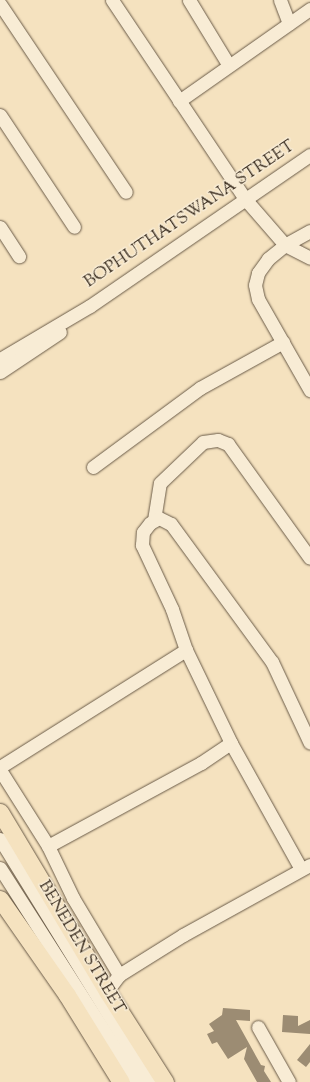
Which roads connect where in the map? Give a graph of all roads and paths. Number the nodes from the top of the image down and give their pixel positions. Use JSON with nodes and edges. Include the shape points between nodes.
{"nodes":[{"id":1,"x":112,"y":0,"type":"edge"},
{"id":2,"x":189,"y":0,"type":"edge"},
{"id":3,"x":280,"y":0,"type":"edge"},
{"id":4,"x":0,"y":4,"type":"edge"},
{"id":5,"x":310,"y":9,"type":"edge"},
{"id":6,"x":289,"y":23,"type":"junction"},
{"id":7,"x":228,"y":64,"type":"junction"},
{"id":8,"x":179,"y":101,"type":"junction"},
{"id":9,"x":0,"y":115,"type":"edge"},
{"id":10,"x":310,"y":155,"type":"edge"},
{"id":11,"x":126,"y":192,"type":"dead end"},
{"id":12,"x":246,"y":200,"type":"junction"},
{"id":13,"x":74,"y":227,"type":"dead end"},
{"id":14,"x":0,"y":228,"type":"edge"},
{"id":15,"x":310,"y":231,"type":"edge"},
{"id":16,"x":285,"y":245,"type":"junction"},
{"id":17,"x":19,"y":256,"type":"dead end"},
{"id":18,"x":310,"y":258,"type":"edge"},
{"id":19,"x":90,"y":306,"type":"junction"},
{"id":20,"x":283,"y":342,"type":"junction"},
{"id":21,"x":0,"y":359,"type":"edge"},
{"id":22,"x":0,"y":372,"type":"edge"},
{"id":23,"x":310,"y":390,"type":"edge"},
{"id":24,"x":93,"y":467,"type":"dead end"},
{"id":25,"x":154,"y":520,"type":"junction"},
{"id":26,"x":310,"y":558,"type":"edge"},
{"id":27,"x":186,"y":650,"type":"junction"},
{"id":28,"x":231,"y":743,"type":"junction"},
{"id":29,"x":310,"y":743,"type":"edge"},
{"id":30,"x":0,"y":768,"type":"edge"},
{"id":31,"x":0,"y":812,"type":"edge"},
{"id":32,"x":0,"y":839,"type":"edge"},
{"id":33,"x":48,"y":846,"type":"junction"},
{"id":34,"x":306,"y":867,"type":"edge"},
{"id":35,"x":0,"y":868,"type":"edge"},
{"id":36,"x":0,"y":899,"type":"edge"},
{"id":37,"x":119,"y":975,"type":"junction"},
{"id":38,"x":107,"y":991,"type":"junction"},
{"id":39,"x":258,"y":1027,"type":"dead end"},
{"id":40,"x":120,"y":1082,"type":"edge"},
{"id":41,"x":137,"y":1082,"type":"edge"},
{"id":42,"x":150,"y":1082,"type":"edge"},
{"id":43,"x":165,"y":1082,"type":"edge"},
{"id":44,"x":289,"y":1082,"type":"edge"}],
"edges":[{"from":1,"to":8,"type":"street"},
{"from":2,"to":7,"type":"street"},
{"from":3,"to":6,"type":"street"},
{"from":4,"to":11,"type":"street"},
{"from":5,"to":6,"type":"street"},
{"from":6,"to":7,"type":"street"},
{"from":7,"to":8,"type":"street"},
{"from":8,"to":12,"type":"street"},
{"from":9,"to":13,"type":"street"},
{"from":10,"to":12,"type":"street","name":"BOPHUTHATSWANA STREET"},
{"from":12,"to":16,"type":"street"},
{"from":12,"to":19,"type":"street","name":"BOPHUTHATSWANA STREET"},
{"from":14,"to":17,"type":"street"},
{"from":15,"to":16,"type":"street"},
{"from":16,"to":18,"type":"street"},
{"from":16,"to":20,"type":"street","via":[[268,259],[258,272],[255,285],[258,299]]},
{"from":19,"to":21,"type":"street","name":"BOPHUTHATSWANA STREET"},
{"from":19,"to":22,"type":"street","name":"BOPHUTHATSWANA STREET","via":[[58,334]]},
{"from":20,"to":23,"type":"street"},
{"from":20,"to":24,"type":"street","via":[[200,388]]},
{"from":25,"to":26,"type":"street","via":[[160,484],[203,442],[218,440],[228,444]]},
{"from":25,"to":27,"type":"street","via":[[143,532],[142,545],[172,609]]},
{"from":25,"to":29,"type":"street","via":[[159,518],[170,524],[272,662]]},
{"from":27,"to":28,"type":"street"},
{"from":27,"to":30,"type":"street"},
{"from":28,"to":33,"type":"street","via":[[201,763]]},
{"from":28,"to":34,"type":"street"},
{"from":30,"to":33,"type":"street"},
{"from":31,"to":38,"type":"main road","name":"BENEDEN STREET"},
{"from":32,"to":42,"type":"street"},
{"from":33,"to":37,"type":"street","via":[[73,898]]},
{"from":34,"to":37,"type":"street","via":[[222,912]]},
{"from":35,"to":41,"type":"street"},
{"from":36,"to":40,"type":"main road","via":[[67,995]]},
{"from":37,"to":38,"type":"street"},
{"from":38,"to":43,"type":"main road","name":"BENEDEN STREET"},
{"from":39,"to":44,"type":"street"}]}
